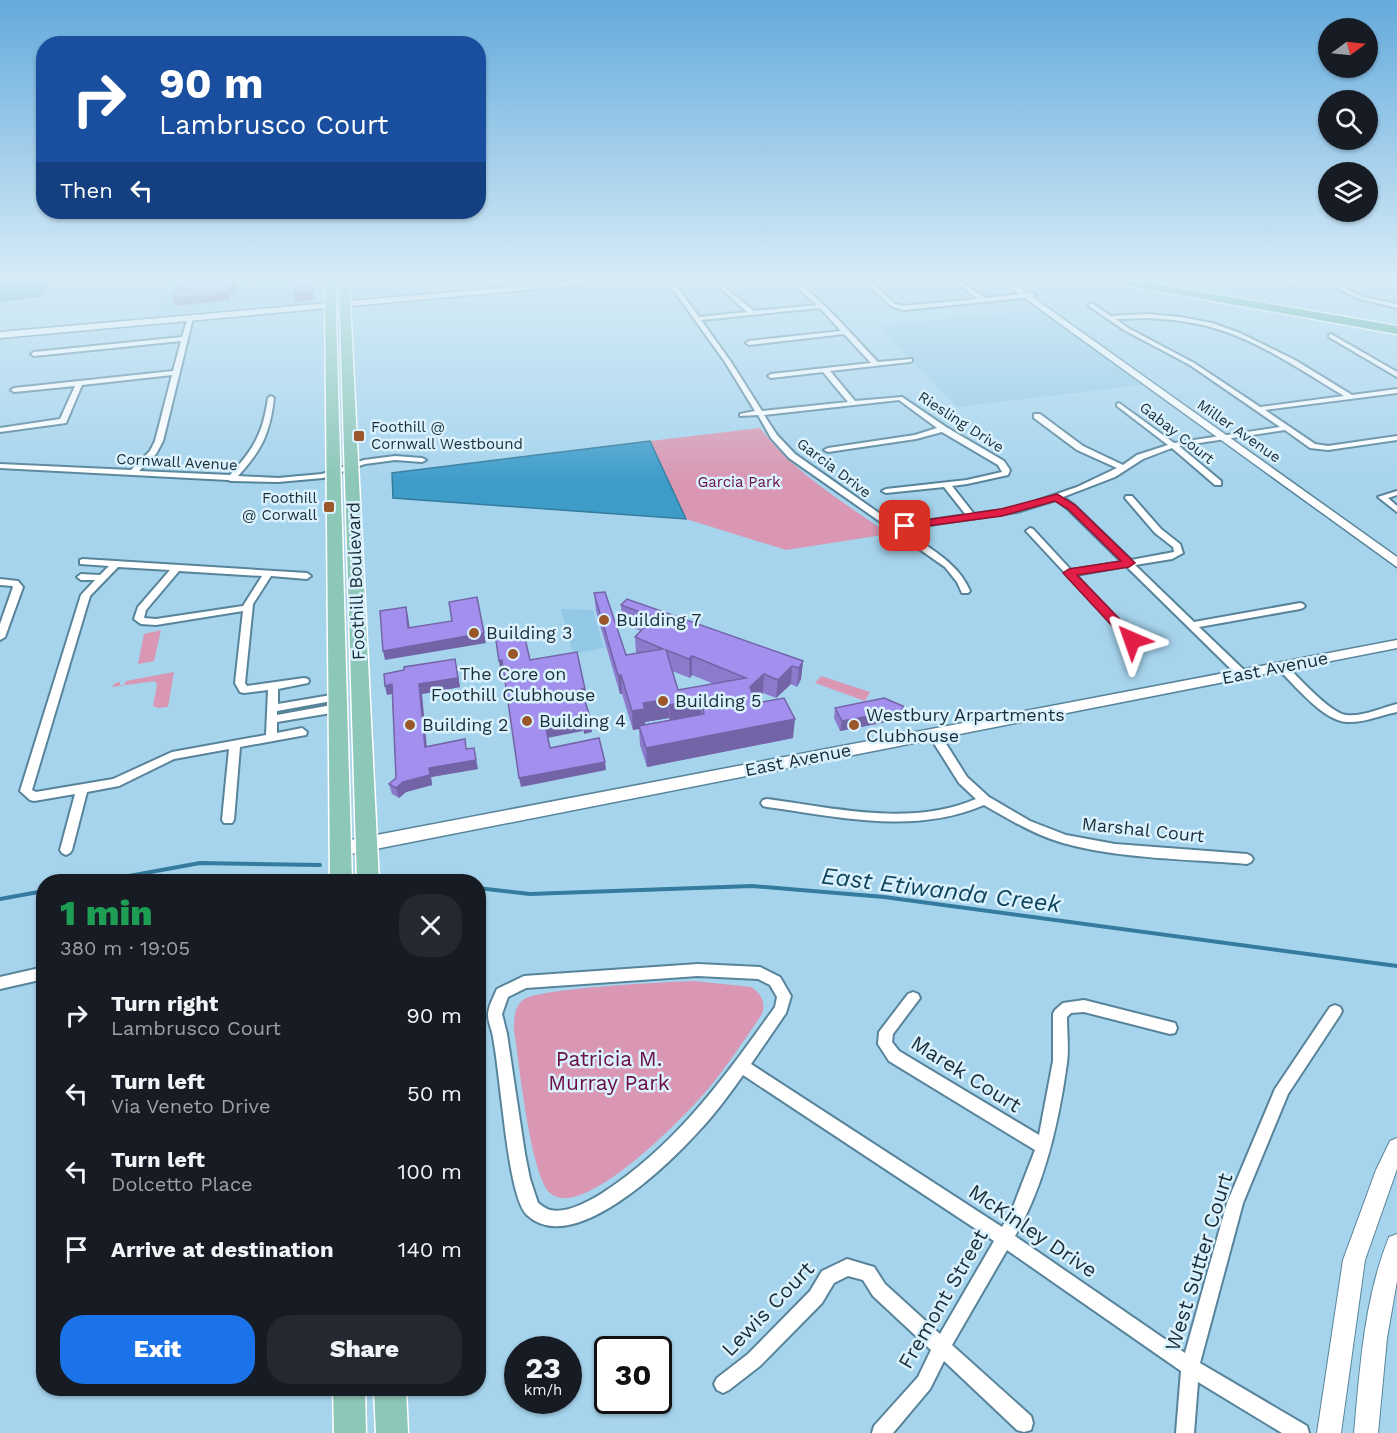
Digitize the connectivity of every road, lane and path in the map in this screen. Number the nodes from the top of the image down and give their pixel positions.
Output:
1 (96, 348) edge
2 (183, 348) edge
3 (336, 348) edge
4 (340, 348) edge
5 (717, 348) edge
6 (861, 348) edge
7 (1102, 348) edge
8 (1163, 348) edge
9 (1269, 348) edge
10 (1351, 348) edge
11 (34, 354) dead end
12 (910, 360) dead end
13 (876, 364) junction
14 (825, 370) junction
15 (176, 374) junction
16 (1397, 375) edge
17 (771, 376) dead end
18 (79, 383) junction
19 (14, 390) dead end
20 (1397, 391) edge
21 (1351, 397) junction
22 (271, 398) dead end
23 (853, 403) junction
24 (1119, 405) dead end
25 (1259, 409) junction
26 (761, 414) junction
27 (742, 416) dead end
28 (1037, 416) dead end
29 (1286, 428) junction
30 (943, 429) junction
31 (0, 430) edge
32 (1224, 436) junction
33 (1397, 438) edge
34 (1174, 445) junction
35 (828, 450) dead end
36 (422, 460) dead end
37 (0, 466) edge
38 (350, 466) junction
39 (1123, 468) junction
40 (335, 472) junction
41 (133, 473) junction
42 (231, 479) junction
43 (1218, 483) dead end
44 (947, 485) junction
45 (886, 491) dead end
46 (1397, 493) edge
47 (1057, 497) junction
48 (1129, 498) dead end
49 (1397, 510) edge
50 (971, 516) junction
51 (894, 528) junction
52 (1030, 531) dead end
53 (1397, 557) edge
54 (83, 562) dead end
55 (1129, 563) junction
56 (1397, 563) edge
57 (117, 564) junction
58 (177, 568) junction
59 (1069, 573) junction
60 (268, 574) junction
61 (307, 576) dead end
62 (81, 577) dead end
63 (103, 578) junction
64 (0, 582) edge
65 (965, 591) dead end
66 (1300, 606) dead end
67 (247, 608) junction
68 (1192, 625) junction
69 (0, 637) edge
70 (1132, 640) dead end
71 (1397, 644) edge
72 (1281, 666) junction
73 (1242, 674) junction
74 (304, 681) dead end
75 (273, 686) junction
76 (337, 702) junction
77 (1397, 708) edge
78 (272, 710) junction
79 (302, 732) dead end
80 (934, 734) junction
81 (270, 738) junction
82 (235, 744) junction
83 (82, 789) junction
84 (985, 801) junction
85 (767, 803) dead end
86 (228, 820) dead end
87 (367, 843) junction
88 (340, 849) junction
89 (66, 850) dead end
90 (1247, 859) dead end
91 (341, 874) edge
92 (368, 874) edge
93 (36, 975) edge
94 (0, 982) edge
95 (913, 998) dead end
96 (1335, 1011) dead end
97 (1170, 1028) dead end
98 (741, 1065) junction
99 (1044, 1147) junction
100 (1397, 1148) edge
101 (1004, 1238) junction
102 (1397, 1245) edge
103 (941, 1348) junction
104 (1190, 1367) junction
105 (723, 1384) dead end
106 (350, 1396) edge
107 (390, 1396) edge
108 (1024, 1423) dead end
109 (350, 1433) edge
110 (392, 1433) edge
111 (881, 1433) edge
112 (1185, 1433) edge
113 (1299, 1433) edge
114 (1329, 1433) edge
115 (1366, 1433) edge

1 - 11 street
2 - 15 street
3 - 40 main road, Foothill Boulevard
4 - 38 main road, Foothill Boulevard
5 - 26 street, Garcia Drive
6 - 13 street
7 - 32 main road, Miller Avenue
8 - 25 street
9 - 21 street
10 - 16 street
12 - 13 street
13 - 14 street
14 - 17 street
14 - 23 street
15 - 18 street
15 - 41 street
18 - 19 street
18 - 31 street
20 - 21 street
21 - 25 street
22 - 42 street
23 - 26 street
23 - 30 street, Riesling Drive
24 - 34 street, Gabay Court
25 - 29 street
26 - 27 street
26 - 51 street, Garcia Drive
28 - 39 street
29 - 32 street
29 - 33 street
30 - 35 street
30 - 44 street, Riesling Drive
32 - 34 street
32 - 53 main road, Miller Avenue
32 - 56 main road, Miller Avenue
34 - 39 street
34 - 43 street, Gabay Court
36 - 38 street, Cornwall Avenue
37 - 41 street, Cornwall Avenue
38 - 40 street, Cornwall Avenue
38 - 87 main road, Foothill Boulevard
39 - 47 street
40 - 42 street, Cornwall Avenue
40 - 76 main road, Foothill Boulevard
41 - 42 street, Cornwall Avenue
44 - 45 street
44 - 50 street
46 - 49 street
47 - 50 street
47 - 55 street
48 - 55 street
50 - 51 street
51 - 65 street, Garcia Drive
52 - 59 street
54 - 57 street
55 - 59 street
55 - 68 street
57 - 58 street
57 - 63 street
58 - 60 street
58 - 67 street
59 - 70 street
60 - 61 street
60 - 67 street
62 - 63 street
63 - 83 street
64 - 69 street
66 - 68 street
67 - 75 street
68 - 73 street
71 - 72 main road, East Avenue
72 - 73 main road, East Avenue
72 - 77 street
73 - 80 main road, East Avenue
74 - 75 street
75 - 78 street
76 - 78 street
76 - 78 street
76 - 88 main road, Foothill Boulevard
78 - 81 street
79 - 81 street
80 - 84 street, Marshal Court
80 - 87 main road, East Avenue
81 - 82 street
82 - 83 street
82 - 86 street
83 - 89 street
84 - 85 street
84 - 90 street, Marshal Court
87 - 88 main road, East Avenue
87 - 92 main road, Foothill Boulevard
88 - 91 main road, Foothill Boulevard
93 - 94 street
95 - 99 street, Marek Court
96 - 104 street, West Sutter Court
97 - 99 street, Fremont Street
98 - 98 street
98 - 101 street, McKinley Drive
99 - 101 street, Fremont Street
100 - 114 street
101 - 103 street, Fremont Street
101 - 104 street, McKinley Drive
102 - 115 street
103 - 105 street, Lewis Court
103 - 108 street
103 - 111 street, Fremont Street
104 - 112 street, West Sutter Court
104 - 113 street, McKinley Drive
106 - 109 main road
107 - 110 main road

